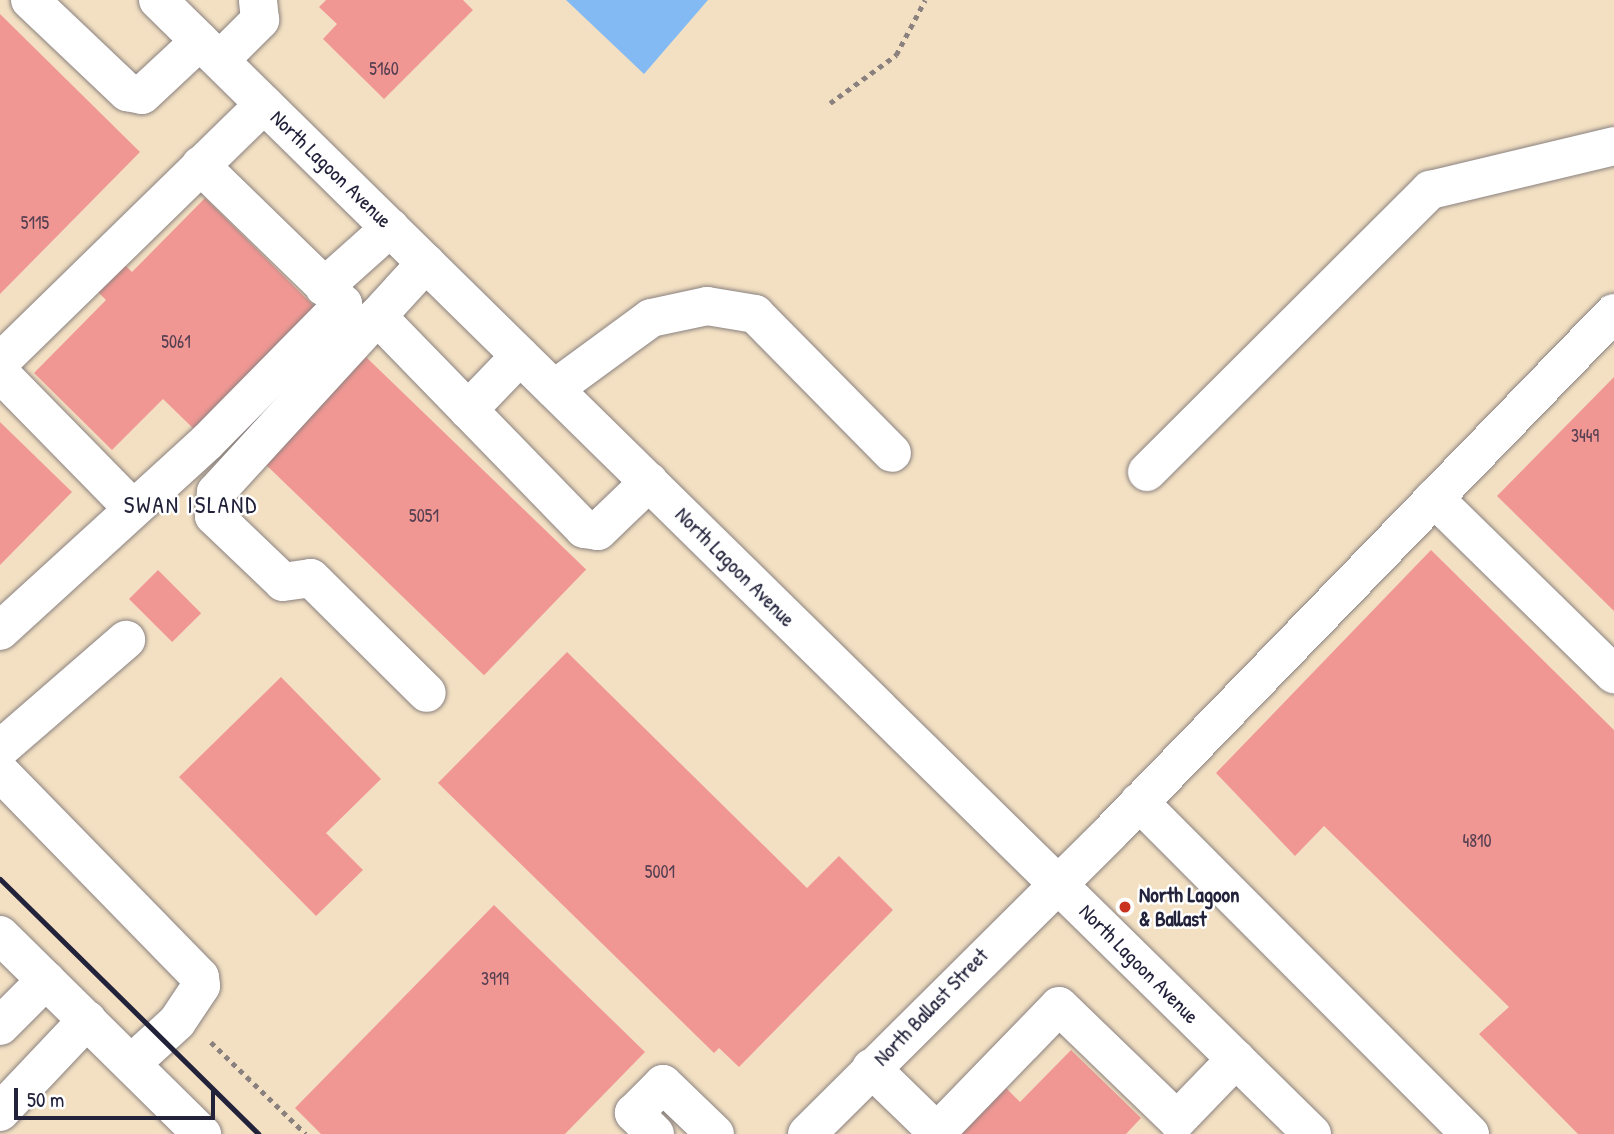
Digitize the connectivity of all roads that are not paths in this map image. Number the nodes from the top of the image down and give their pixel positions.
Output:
1 (30, 0) edge
2 (158, 0) edge
3 (258, 0) edge
4 (210, 51) junction
5 (264, 104) junction
6 (1614, 146) edge
7 (200, 165) junction
8 (390, 228) junction
9 (426, 263) junction
10 (324, 287) junction
11 (1614, 313) edge
12 (377, 316) junction
13 (520, 355) junction
14 (0, 362) edge
15 (0, 373) edge
16 (554, 389) junction
17 (468, 410) junction
18 (892, 453) dead end
19 (1147, 472) dead end
20 (649, 482) junction
21 (1434, 498) junction
22 (132, 508) junction
23 (0, 631) edge
24 (126, 640) dead end
25 (1614, 674) edge
26 (427, 694) dead end
27 (0, 748) edge
28 (0, 772) edge
29 (1139, 802) junction
30 (1056, 883) junction
31 (0, 935) edge
32 (46, 980) junction
33 (87, 1020) junction
34 (0, 1026) edge
35 (1236, 1059) junction
36 (131, 1064) junction
37 (871, 1068) junction
38 (0, 1112) edge
39 (936, 1133) edge
40 (202, 1134) edge
41 (655, 1134) edge
42 (715, 1134) edge
43 (807, 1134) edge
44 (1312, 1134) edge
45 (1470, 1134) edge

1 - 4 street
2 - 4 street, North Lagoon Avenue
3 - 4 street
4 - 5 street, North Lagoon Avenue
5 - 7 street
5 - 8 street, North Lagoon Avenue
6 - 19 street
7 - 10 street
7 - 14 street
8 - 9 street, North Lagoon Avenue
8 - 10 street
9 - 12 street
9 - 13 street, North Lagoon Avenue
10 - 22 street
11 - 21 street, North Ballast Street
12 - 17 street
12 - 26 street
13 - 16 street, North Lagoon Avenue
13 - 17 street
15 - 22 street
16 - 18 street
16 - 20 street, North Lagoon Avenue
17 - 20 street
20 - 30 street, North Lagoon Avenue
21 - 25 street
21 - 29 street, North Ballast Street
22 - 23 street
24 - 27 street
28 - 36 street
29 - 30 street, North Ballast Street
29 - 45 street
30 - 35 street, North Lagoon Avenue
30 - 37 street, North Ballast Street
31 - 32 street
32 - 33 street
32 - 34 street
33 - 36 street
33 - 38 street
35 - 39 street
35 - 44 street, North Lagoon Avenue
36 - 40 street
37 - 39 street
37 - 43 street, North Ballast Street
41 - 42 street

